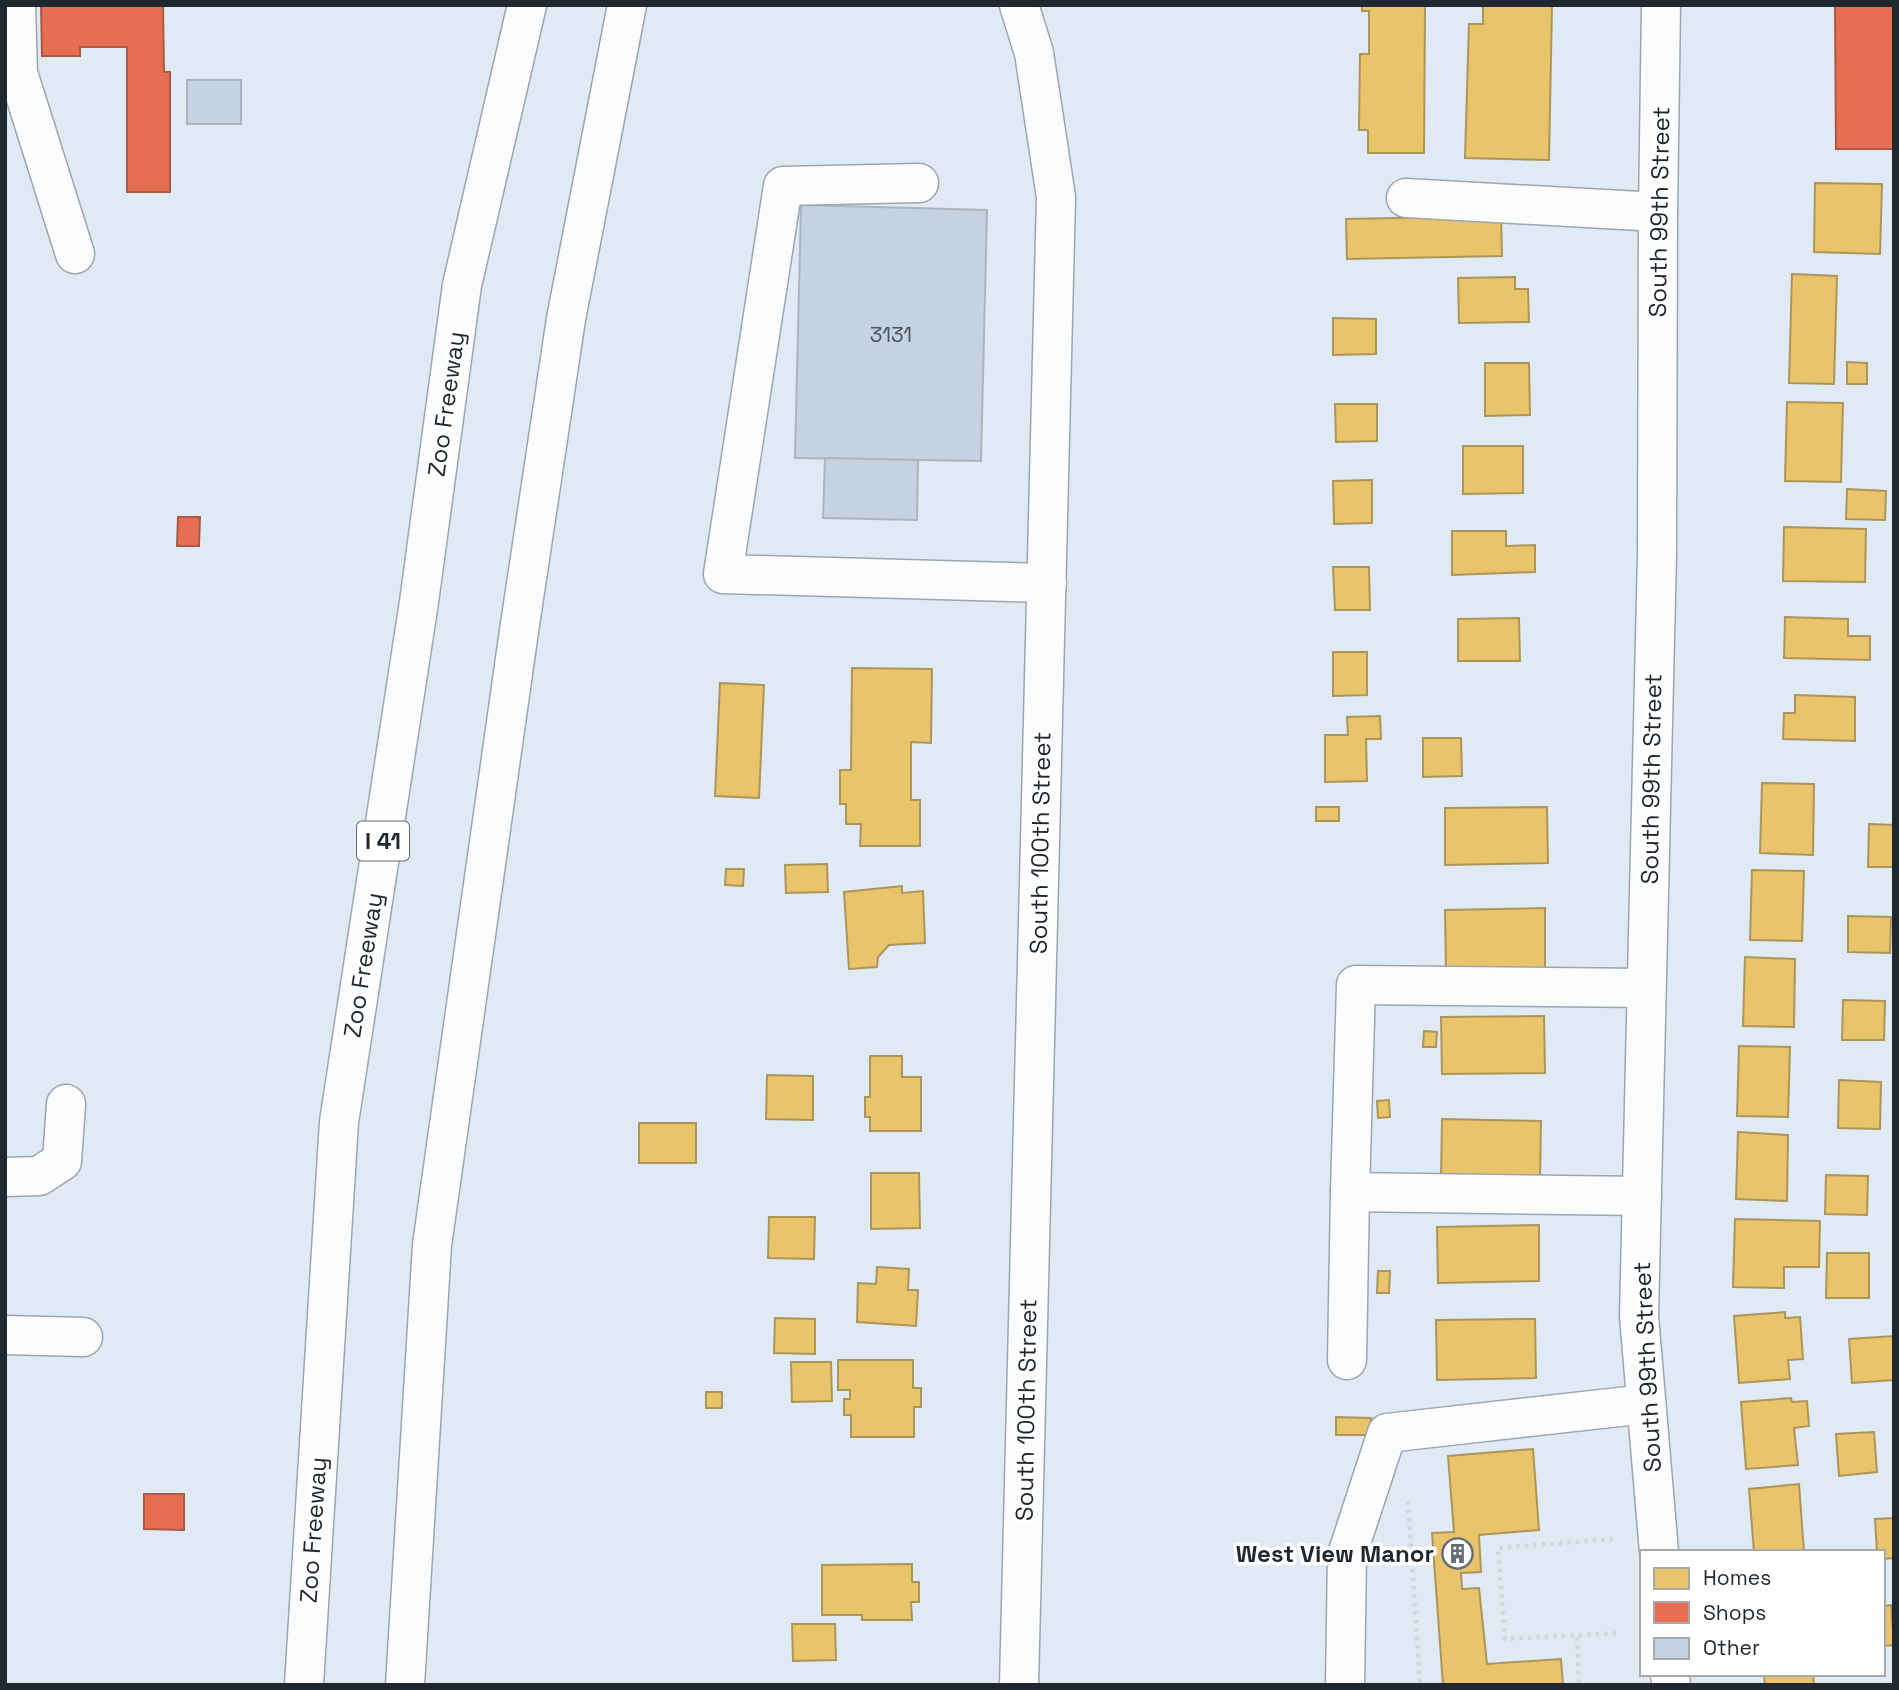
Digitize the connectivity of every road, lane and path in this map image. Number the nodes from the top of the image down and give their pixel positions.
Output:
1 (16, 5) edge
2 (527, 5) edge
3 (627, 5) edge
4 (1019, 5) edge
5 (1663, 5) edge
6 (919, 183) dead end
7 (1406, 198) dead end
8 (1658, 212) junction
9 (75, 254) dead end
10 (1046, 583) junction
11 (1646, 988) junction
12 (66, 1104) dead end
13 (5, 1177) edge
14 (1350, 1192) junction
15 (1642, 1196) junction
16 (5, 1335) edge
17 (83, 1337) dead end
18 (1347, 1360) dead end
19 (1646, 1404) junction
20 (1407, 1496) dead end
21 (1612, 1539) dead end
22 (1659, 1550) edge
23 (1621, 1633) dead end
24 (1577, 1637) junction
25 (304, 1685) edge
26 (405, 1685) edge
27 (1020, 1685) edge
28 (1345, 1685) edge
29 (1420, 1685) edge
30 (1579, 1685) edge

1 - 9 main road
2 - 25 main road, Zoo Freeway / I 41
3 - 26 main road
4 - 10 main road, South 100th Street
5 - 8 main road, South 99th Street
6 - 10 main road
7 - 8 main road
8 - 11 main road, South 99th Street
10 - 27 main road, South 100th Street
11 - 14 main road
11 - 15 main road, South 99th Street
12 - 13 main road
14 - 15 main road
14 - 18 main road
15 - 19 main road, South 99th Street
16 - 17 main road
19 - 22 main road, South 99th Street
19 - 28 main road
20 - 29 path
21 - 24 path
23 - 24 path
24 - 30 path

